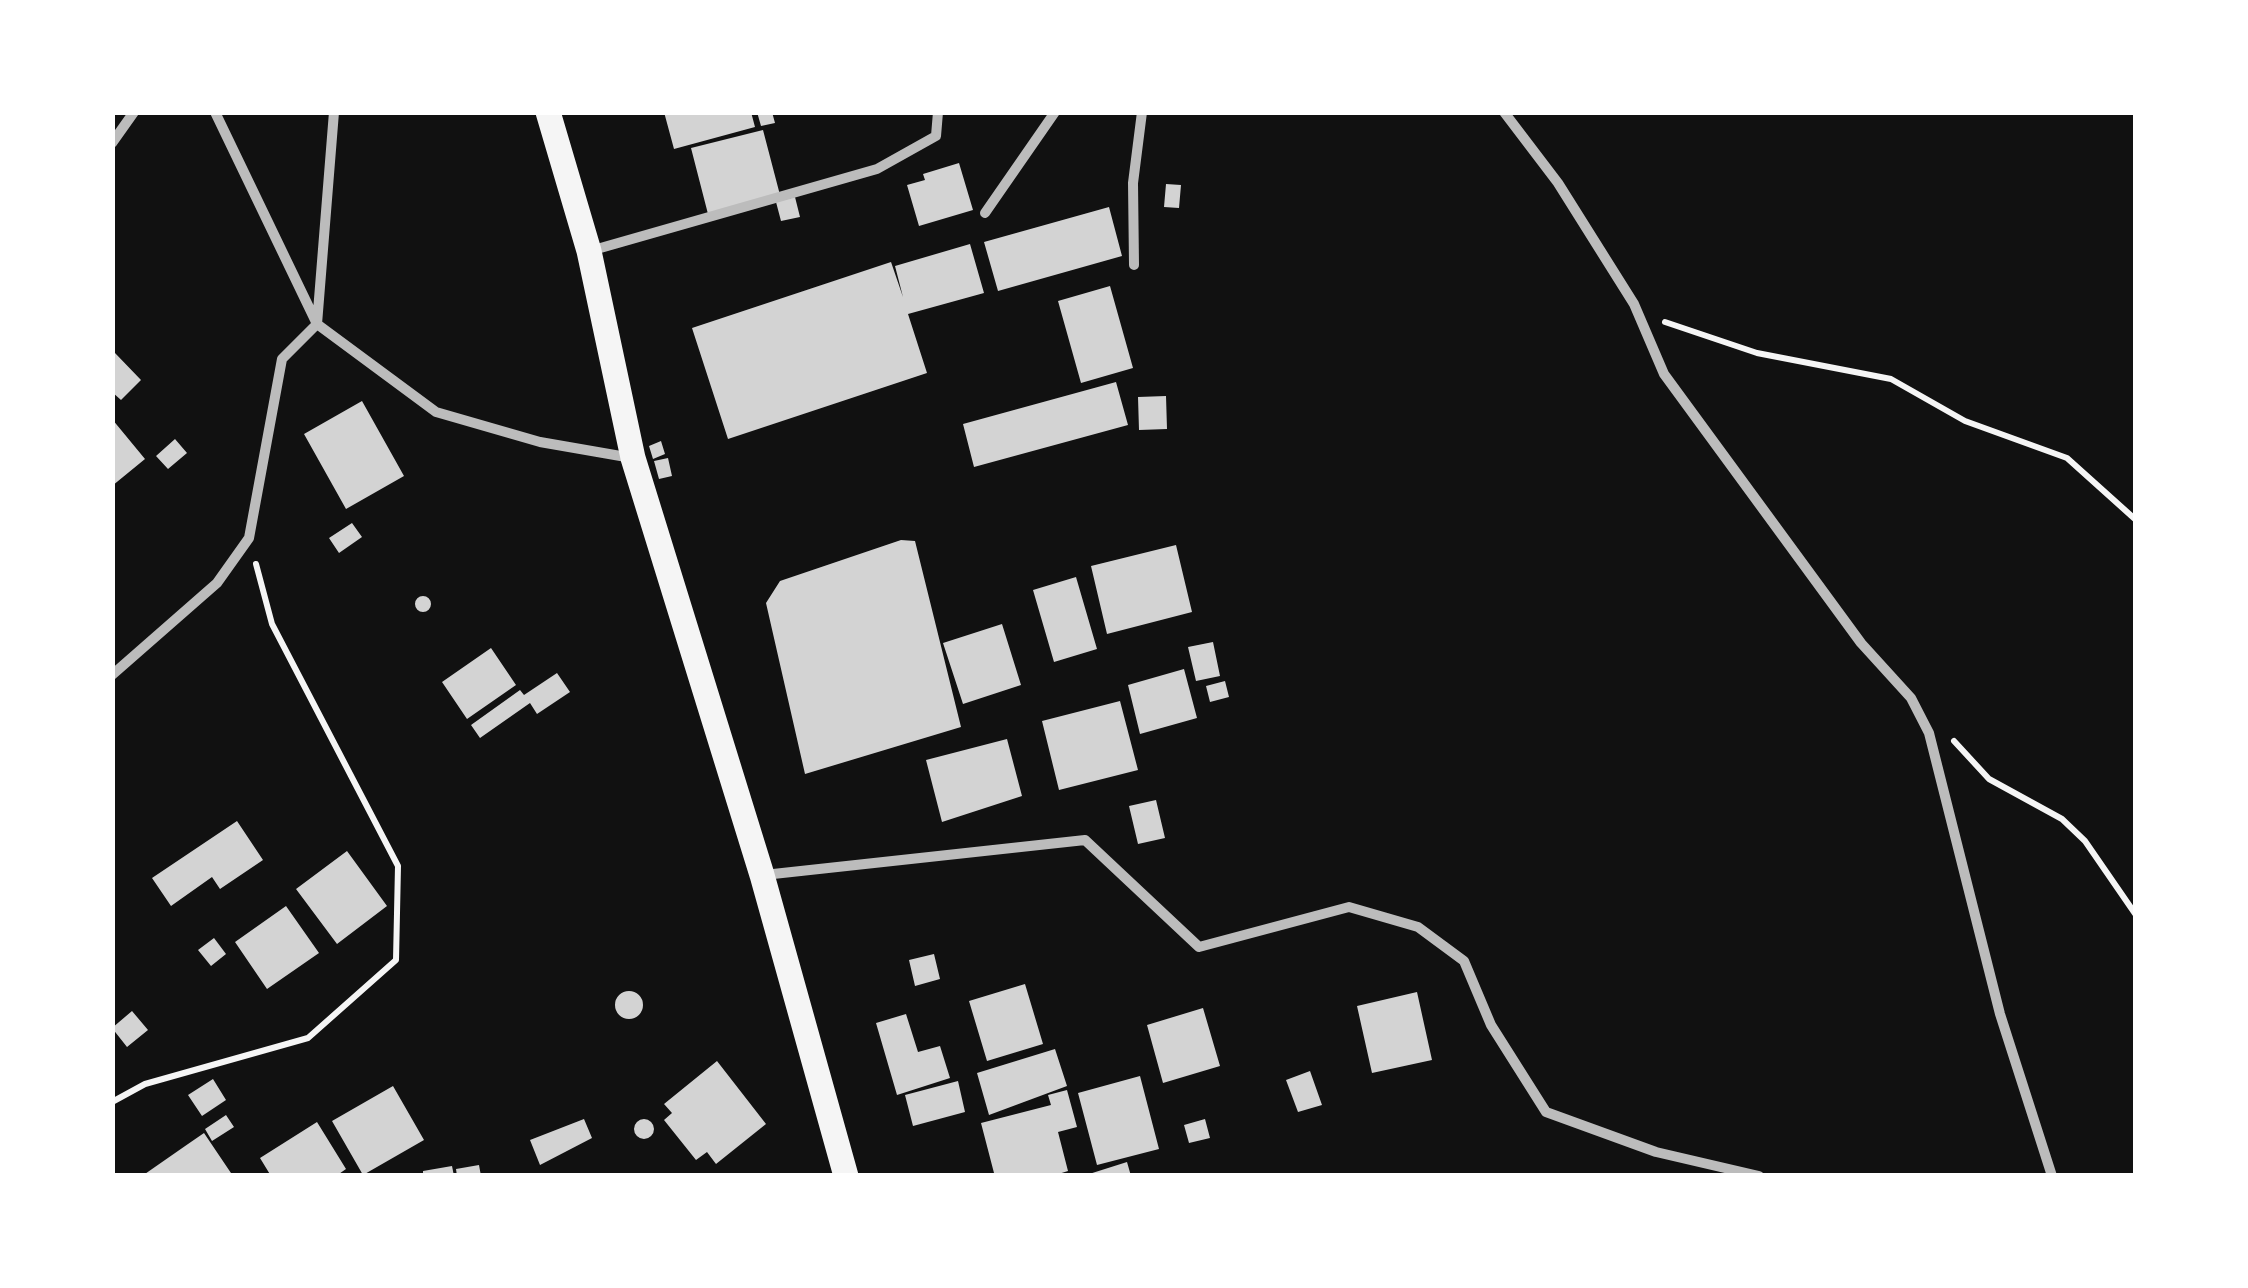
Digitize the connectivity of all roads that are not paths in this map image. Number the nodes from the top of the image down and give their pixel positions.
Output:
1 (134, 112) edge
2 (214, 112) edge
3 (334, 112) edge
4 (548, 112) edge
5 (938, 112) edge
6 (1056, 112) edge
7 (1142, 112) edge
8 (1504, 112) edge
9 (112, 144) edge
10 (985, 212) dead end
11 (589, 251) junction
12 (1134, 265) dead end
13 (316, 324) junction
14 (633, 458) junction
15 (112, 675) edge
16 (762, 875) junction
17 (846, 1176) edge
18 (1759, 1176) edge
19 (2052, 1176) edge

1 - 9 street
2 - 13 street
3 - 13 street
4 - 11 main road
5 - 11 street
6 - 10 street
7 - 12 street
8 - 19 street
11 - 14 main road
13 - 14 street
13 - 15 street
14 - 16 main road
16 - 17 main road
16 - 18 street

